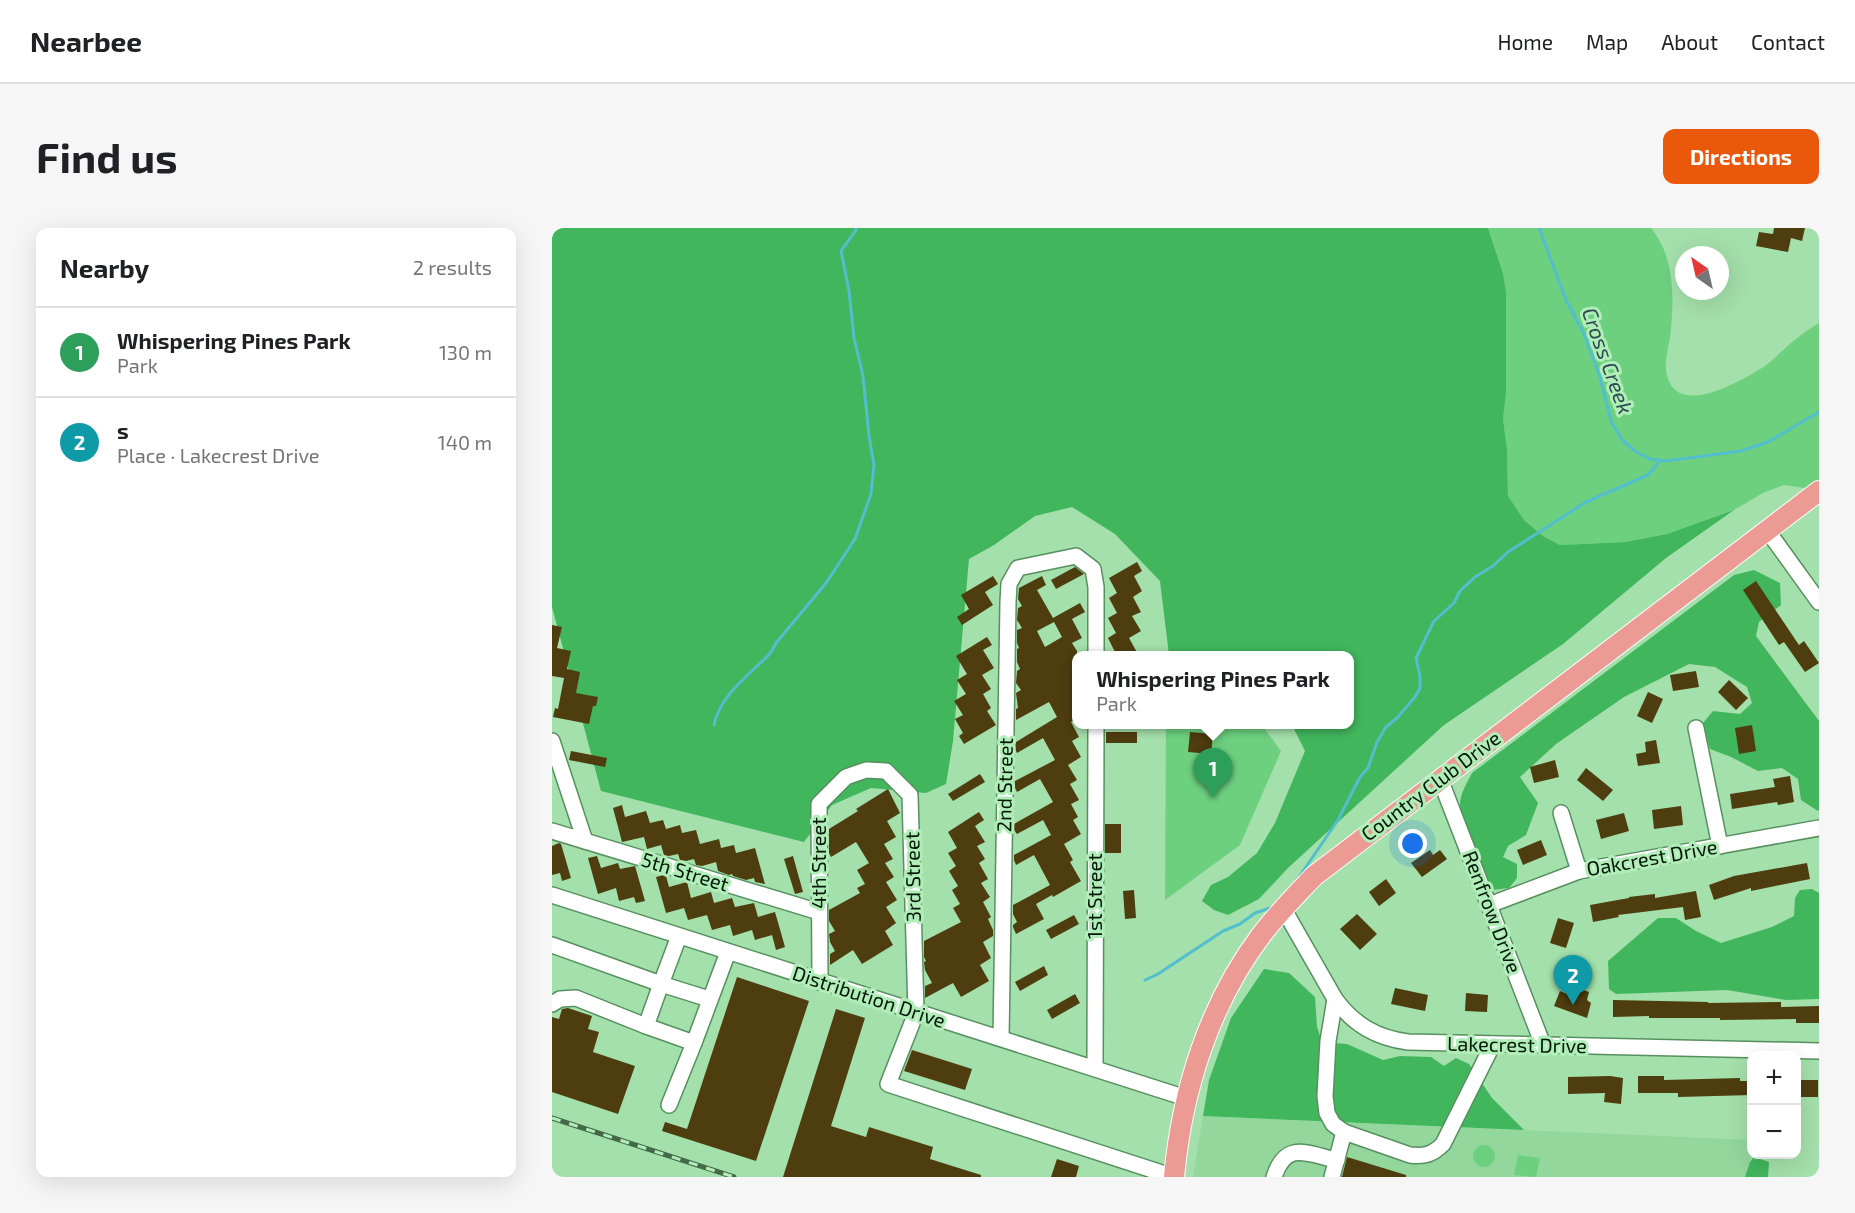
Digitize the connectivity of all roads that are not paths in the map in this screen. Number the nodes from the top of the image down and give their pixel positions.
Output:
1 (1819, 490) edge
2 (1767, 530) junction
3 (1819, 602) edge
4 (1096, 651) edge
5 (1696, 728) dead end
6 (1096, 729) edge
7 (552, 741) edge
8 (866, 770) joint
9 (1440, 779) junction
10 (1561, 813) dead end
11 (1819, 828) edge
12 (552, 831) edge
13 (585, 841) junction
14 (1720, 846) junction
15 (1579, 871) junction
16 (552, 895) edge
17 (1489, 905) junction
18 (1283, 908) junction
19 (819, 912) junction
20 (679, 936) junction
21 (552, 945) edge
22 (728, 952) junction
23 (820, 982) junction
24 (661, 984) junction
25 (709, 999) junction
26 (1335, 999) junction
27 (552, 1005) edge
28 (916, 1013) junction
29 (646, 1026) junction
30 (1001, 1038) junction
31 (693, 1043) junction
32 (1493, 1044) junction
33 (1543, 1045) junction
34 (1819, 1051) edge
35 (1095, 1068) junction
36 (1186, 1098) junction
37 (669, 1105) dead end
38 (1344, 1132) junction
39 (1337, 1160) junction
40 (1174, 1177) edge
41 (1274, 1177) edge
42 (1332, 1177) edge

1 - 2 main road, Country Club Drive
2 - 3 street
2 - 9 main road, Country Club Drive
4 - 30 street, 2nd Street
5 - 14 street
6 - 35 street, 1st Street
7 - 13 street
8 - 19 street, 4th Street
8 - 28 street, 3rd Street
9 - 17 street, Renfrow Drive
9 - 18 main road, Country Club Drive
10 - 15 street
11 - 14 street, Oakcrest Drive
12 - 13 street, 5th Street
13 - 19 street, 5th Street
14 - 15 street, Oakcrest Drive
15 - 17 street, Oakcrest Drive
16 - 20 street, Distribution Drive
17 - 33 street, Renfrow Drive
18 - 26 street, Lakecrest Drive
18 - 36 main road, Country Club Drive
19 - 23 street, 4th Street
20 - 22 street, Distribution Drive
20 - 24 street
21 - 24 street
22 - 23 street, Distribution Drive
22 - 25 street
23 - 28 street, Distribution Drive
24 - 25 street
24 - 29 street
25 - 31 street
26 - 32 street, Lakecrest Drive
26 - 38 street
27 - 29 street
28 - 30 street, Distribution Drive
28 - 40 street
29 - 31 street
30 - 35 street, Distribution Drive
31 - 37 street
32 - 33 street, Lakecrest Drive
32 - 38 street
33 - 34 street, Lakecrest Drive
35 - 36 street, Distribution Drive
36 - 40 main road, Country Club Drive
38 - 39 street
39 - 41 street
39 - 42 street

